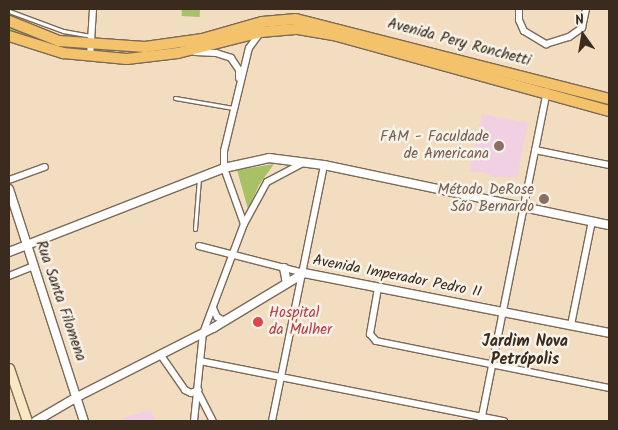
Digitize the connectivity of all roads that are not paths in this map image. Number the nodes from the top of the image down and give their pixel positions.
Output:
1 (93, 9) edge
2 (519, 9) edge
3 (586, 9) edge
4 (9, 11) edge
5 (9, 22) edge
6 (261, 32) junction
7 (9, 36) edge
8 (91, 40) junction
9 (178, 53) junction
10 (90, 57) junction
11 (238, 86) junction
12 (548, 88) junction
13 (175, 98) dead end
14 (609, 99) edge
15 (233, 108) junction
16 (609, 111) edge
17 (535, 150) junction
18 (306, 162) junction
19 (324, 165) junction
20 (609, 165) edge
21 (45, 167) dead end
22 (224, 168) junction
23 (199, 178) junction
24 (9, 180) edge
25 (9, 189) edge
26 (523, 207) junction
27 (592, 221) junction
28 (244, 224) junction
29 (609, 225) edge
30 (195, 229) dead end
31 (27, 246) junction
32 (199, 246) dead end
33 (9, 252) edge
34 (232, 254) junction
35 (34, 266) junction
36 (284, 268) junction
37 (304, 273) junction
38 (9, 276) edge
39 (287, 283) junction
40 (378, 288) junction
41 (213, 308) junction
42 (503, 312) junction
43 (225, 321) junction
44 (571, 325) junction
45 (203, 333) junction
46 (609, 333) edge
47 (160, 354) junction
48 (200, 361) junction
49 (492, 365) junction
50 (9, 368) edge
51 (282, 375) junction
52 (609, 388) edge
53 (198, 390) junction
54 (77, 397) junction
55 (481, 419) edge
56 (27, 421) edge
57 (36, 421) edge
58 (84, 421) edge
59 (194, 421) edge
60 (212, 421) edge
61 (272, 421) edge
62 (504, 421) edge

1 - 8 street
2 - 3 street
4 - 8 lane
5 - 8 main road, Avenida Pery Ronchetti
6 - 9 main road, Avenida Pery Ronchetti
6 - 11 street
6 - 12 main road, Avenida Pery Ronchetti
7 - 10 main road, Avenida Pery Ronchetti
8 - 10 street
8 - 12 main road, Avenida Pery Ronchetti
9 - 10 main road, Avenida Pery Ronchetti
9 - 11 street
11 - 15 street
12 - 14 main road, Avenida Pery Ronchetti
12 - 16 main road, Avenida Pery Ronchetti
12 - 17 street
13 - 15 lane
15 - 22 street
17 - 20 street
17 - 26 street
18 - 19 street
18 - 22 street
18 - 28 street
19 - 26 street
19 - 37 street
21 - 24 street
22 - 23 street
22 - 28 street
23 - 30 lane
23 - 31 street
25 - 31 street, Rua Santa Filomena
26 - 27 street
26 - 42 street
27 - 29 street
27 - 44 street
28 - 34 street
31 - 33 street
31 - 35 street, Rua Santa Filomena
32 - 34 street
34 - 36 street
34 - 41 street
35 - 38 street
35 - 54 street, Rua Santa Filomena
36 - 37 street
36 - 39 street
37 - 39 street, Avenida Imperador Pedro II
37 - 40 street, Avenida Imperador Pedro II
37 - 51 street
39 - 43 street, Avenida Imperador Pedro II
40 - 42 street, Avenida Imperador Pedro II
40 - 49 street
41 - 43 street
41 - 45 street
42 - 44 street, Avenida Imperador Pedro II
42 - 49 street
43 - 45 street, Avenida Imperador Pedro II
44 - 46 street, Avenida Imperador Pedro II
45 - 47 street, Avenida Imperador Pedro II
45 - 48 street
47 - 53 street
47 - 54 street, Avenida Imperador Pedro II
48 - 51 street
48 - 53 street
49 - 52 street
49 - 55 street
50 - 56 main road
51 - 55 street
51 - 61 street
53 - 59 street
53 - 60 street
54 - 57 street, Avenida Imperador Pedro II
54 - 58 street, Rua Santa Filomena
55 - 62 street

